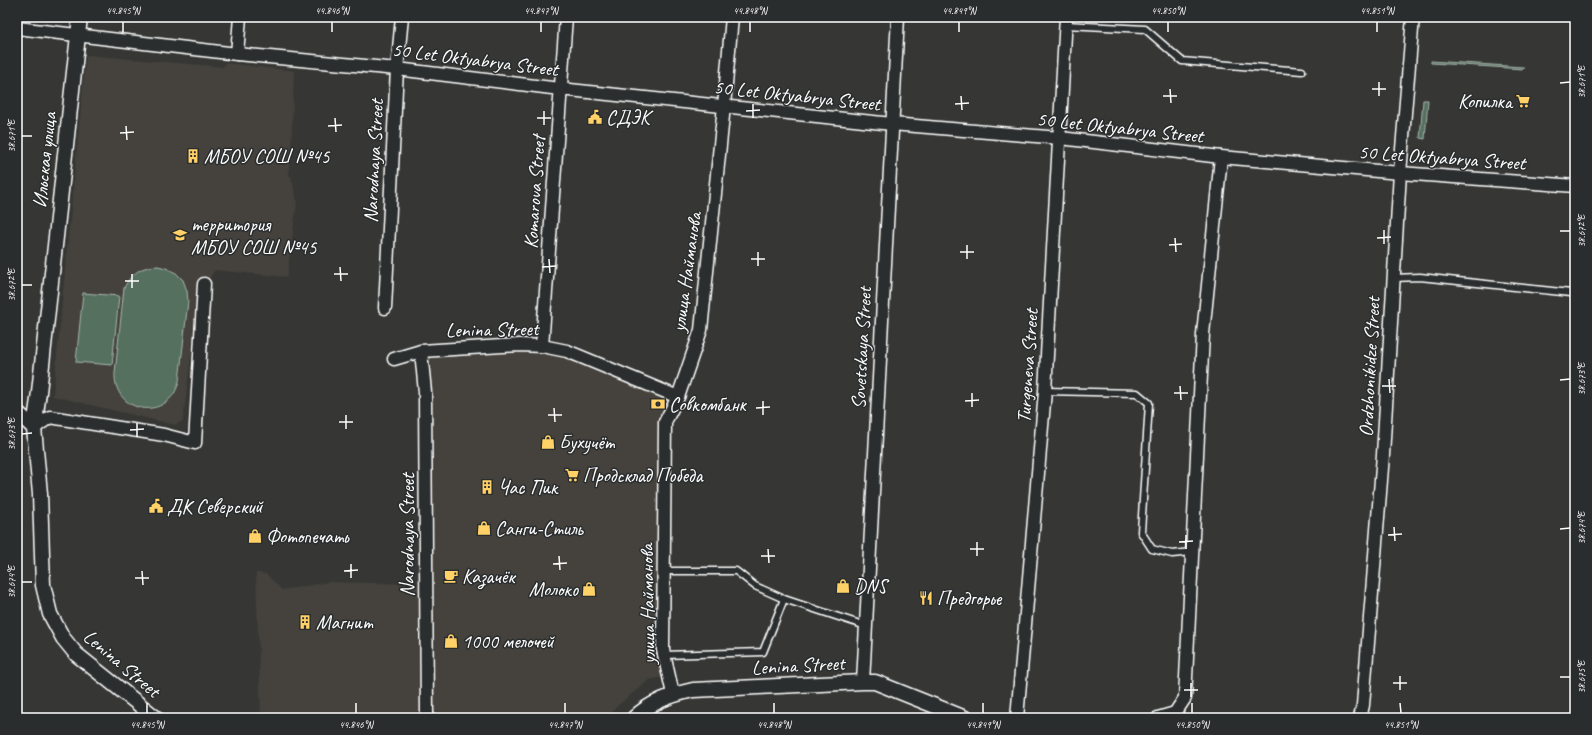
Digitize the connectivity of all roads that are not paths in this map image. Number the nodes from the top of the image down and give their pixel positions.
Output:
1 (80, 17) edge
2 (240, 17) edge
3 (402, 17) edge
4 (566, 17) edge
5 (732, 17) edge
6 (898, 17) edge
7 (1412, 17) edge
8 (1066, 21) edge
9 (17, 28) edge
10 (78, 36) junction
11 (237, 54) junction
12 (397, 69) junction
13 (1302, 71) dead end
14 (560, 89) junction
15 (724, 106) junction
16 (892, 124) junction
17 (1060, 138) junction
18 (1221, 157) junction
19 (1400, 173) junction
20 (1575, 186) edge
21 (1393, 278) junction
22 (204, 284) dead end
23 (1571, 293) dead end
24 (385, 308) dead end
25 (542, 346) junction
26 (421, 351) junction
27 (394, 359) dead end
28 (1045, 391) junction
29 (678, 397) junction
30 (17, 412) edge
31 (34, 428) junction
32 (1192, 552) junction
33 (664, 570) junction
34 (784, 599) junction
35 (866, 626) junction
36 (63, 638) joint
37 (664, 655) junction
38 (863, 682) junction
39 (673, 694) junction
40 (156, 718) edge
41 (427, 718) edge
42 (634, 718) edge
43 (965, 718) edge
44 (1017, 718) edge
45 (1158, 718) edge
46 (1360, 718) edge

1 - 10 street, Ильская улица
2 - 11 street
3 - 12 street, Narodnaya Street
4 - 14 street, Komarova Street
5 - 15 street, улица Найманова
6 - 16 street, Sovetskaya Street
7 - 19 street, Ordzhonikidze Street
8 - 13 lane
8 - 17 street, Turgeneva Street
9 - 10 street, 50 Let Oktyabrya Street
10 - 11 street, 50 Let Oktyabrya Street
10 - 31 street, Ильская улица
11 - 12 street, 50 Let Oktyabrya Street
12 - 14 street, 50 Let Oktyabrya Street
12 - 24 street, Narodnaya Street
14 - 15 street, 50 Let Oktyabrya Street
14 - 25 street, Komarova Street
15 - 16 street, 50 Let Oktyabrya Street
15 - 29 street, улица Найманова
16 - 17 street, 50 Let Oktyabrya Street
16 - 35 street, Sovetskaya Street
17 - 18 street, 50 Let Oktyabrya Street
17 - 28 street, Turgeneva Street
18 - 19 street, 50 Let Oktyabrya Street
18 - 32 street
19 - 20 street, 50 Let Oktyabrya Street
19 - 21 street, Ordzhonikidze Street
21 - 23 lane
21 - 46 street, Ordzhonikidze Street
22 - 31 street
25 - 26 street, Lenina Street
25 - 29 street, Lenina Street
26 - 27 street, Lenina Street
26 - 41 street, Narodnaya Street
28 - 32 lane
28 - 44 street, Turgeneva Street
29 - 33 street, улица Найманова
30 - 31 street
31 - 36 street, Ильская улица
32 - 45 street
33 - 34 lane
33 - 37 street, улица Найманова
34 - 35 lane
34 - 37 lane
35 - 38 street, Sovetskaya Street
36 - 40 street, Lenina Street
37 - 39 street, улица Найманова
38 - 39 street, Lenina Street
38 - 43 street, Lenina Street
39 - 42 street, Lenina Street

